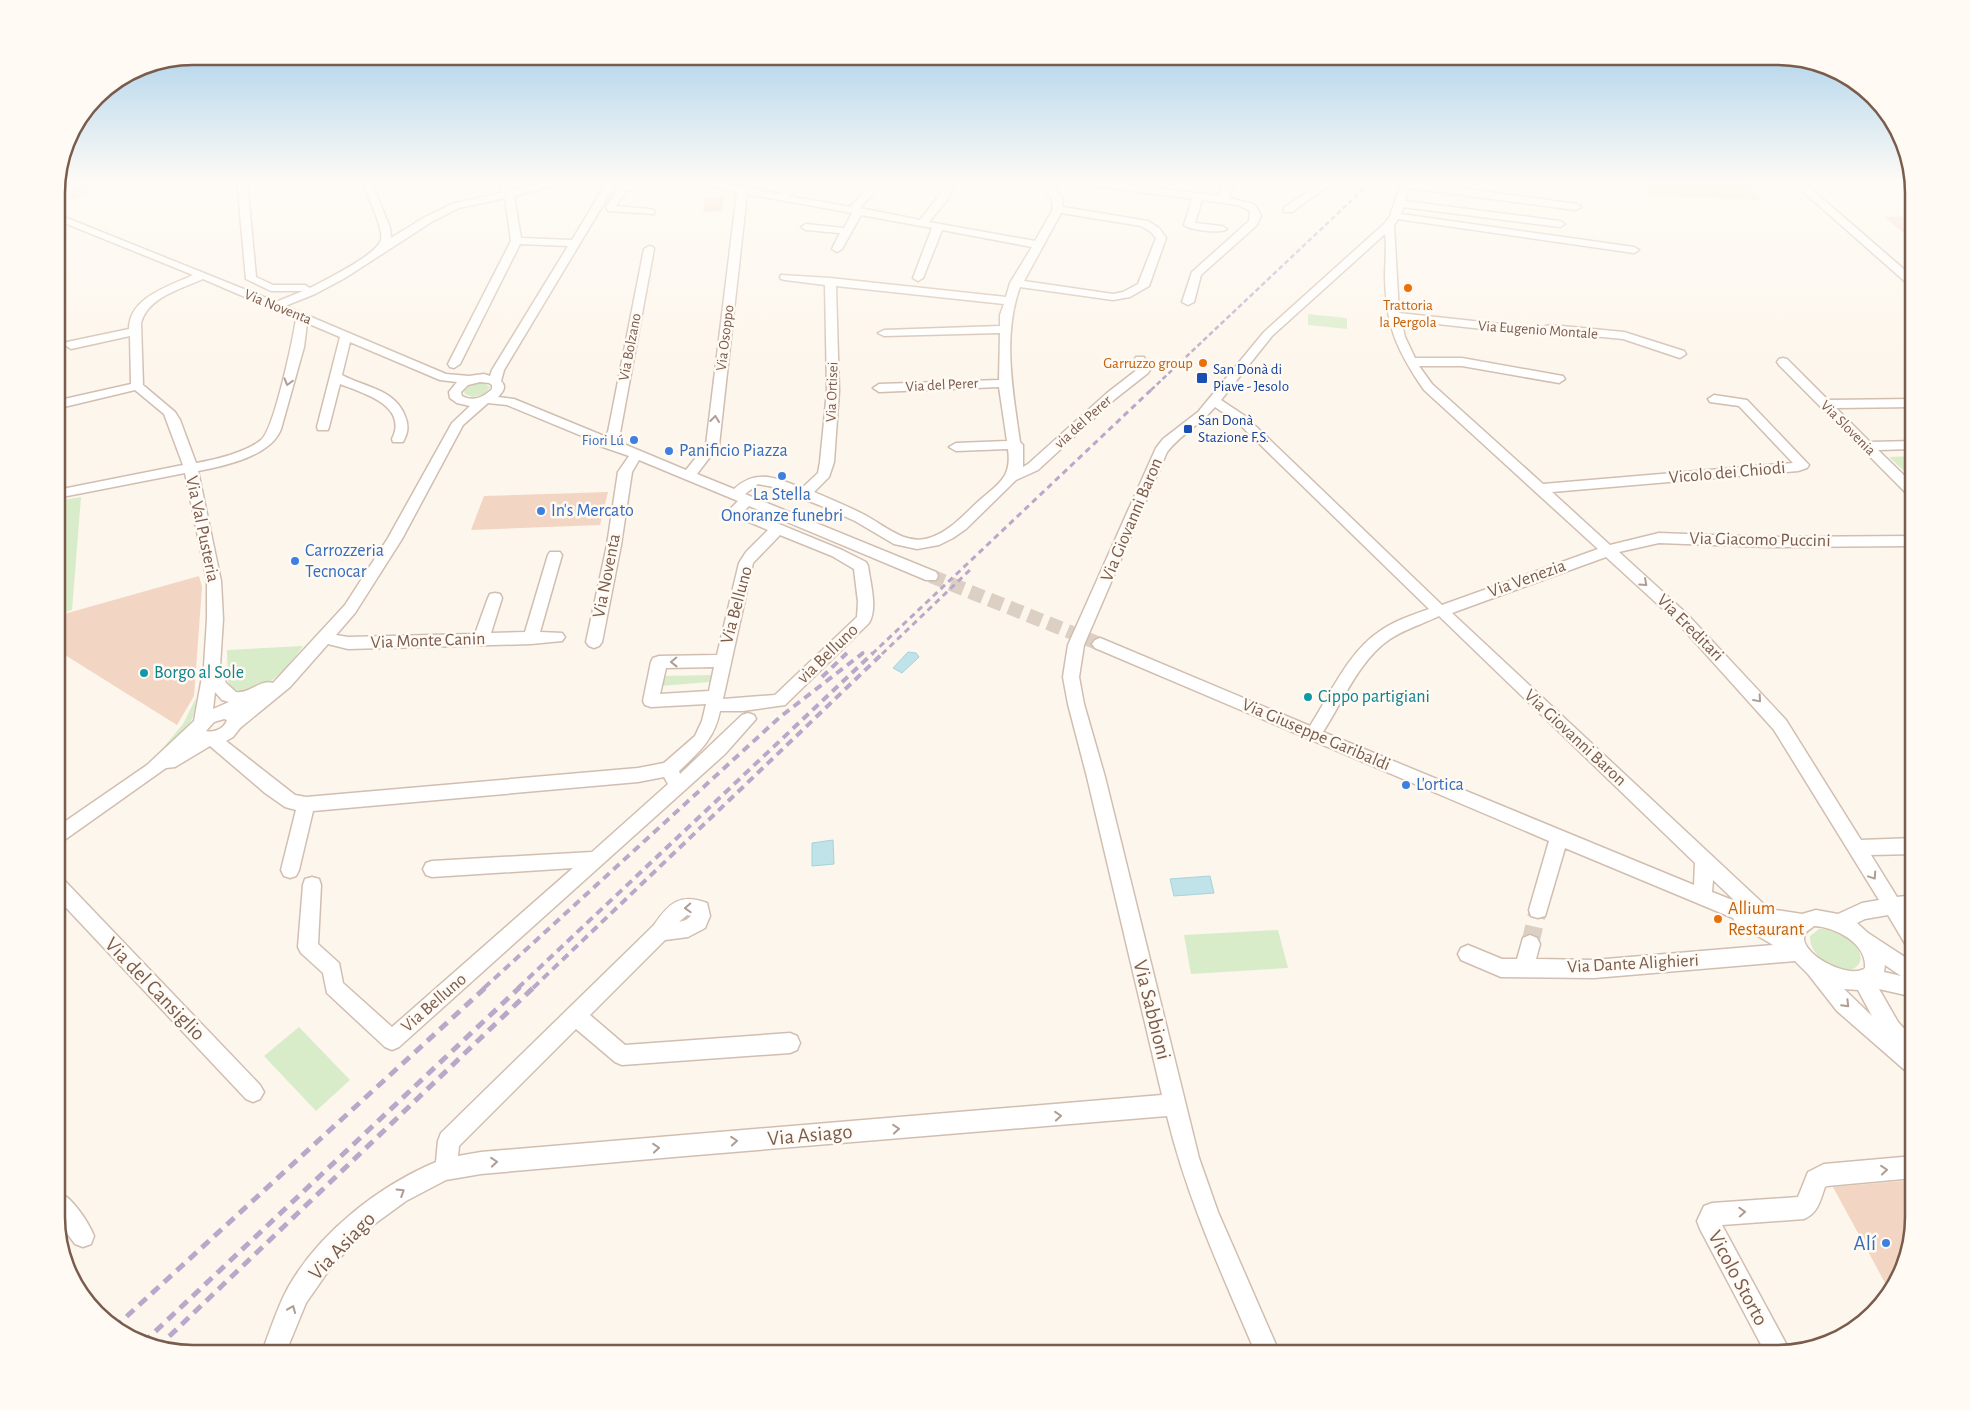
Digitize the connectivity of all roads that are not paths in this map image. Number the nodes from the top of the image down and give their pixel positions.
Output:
1 (1038, 245) edge
2 (130, 246) edge
3 (248, 246) edge
4 (383, 246) edge
5 (387, 246) edge
6 (513, 246) edge
7 (574, 246) edge
8 (736, 246) edge
9 (839, 246) edge
10 (931, 246) edge
11 (1158, 246) edge
12 (1226, 246) edge
13 (1369, 246) edge
14 (1392, 246) edge
15 (1592, 246) edge
16 (1871, 246) edge
17 (649, 249) dead end
18 (837, 249) dead end
19 (380, 250) junction
20 (1634, 250) dead end
21 (203, 275) junction
22 (1905, 276) edge
23 (784, 277) dead end
24 (918, 278) dead end
25 (830, 282) junction
26 (326, 283) joint
27 (1016, 283) junction
28 (261, 284) junction
29 (244, 293) junction
30 (281, 298) junction
31 (1009, 301) junction
32 (1188, 302) dead end
33 (1394, 312) junction
34 (302, 317) junction
35 (319, 324) junction
36 (1585, 328) dead end
37 (1005, 329) junction
38 (135, 331) junction
39 (884, 333) dead end
40 (300, 335) junction
41 (346, 335) junction
42 (368, 344) junction
43 (71, 345) dead end
44 (341, 354) junction
45 (1680, 354) dead end
46 (1140, 360) dead end
47 (1411, 362) junction
48 (1783, 362) dead end
49 (454, 364) dead end
50 (336, 376) junction
51 (444, 377) junction
52 (1559, 379) dead end
53 (469, 380) junction
54 (493, 380) junction
55 (1005, 382) junction
56 (137, 386) junction
57 (879, 388) dead end
58 (458, 395) junction
59 (1714, 399) dead end
60 (485, 400) junction
61 (1213, 400) junction
62 (510, 402) junction
63 (65, 403) edge
64 (1905, 403) edge
65 (1823, 404) junction
66 (458, 423) junction
67 (323, 427) dead end
68 (398, 438) dead end
69 (605, 443) junction
70 (1016, 445) junction
71 (1905, 445) edge
72 (1865, 446) junction
73 (956, 447) dead end
74 (637, 455) junction
75 (191, 468) junction
76 (688, 477) junction
77 (1011, 477) junction
78 (1905, 484) edge
79 (1538, 489) junction
80 (65, 492) edge
81 (804, 494) junction
82 (742, 498) junction
83 (777, 529) junction
84 (1905, 541) edge
85 (1608, 550) junction
86 (555, 555) dead end
87 (931, 576) tunnel mouth
88 (494, 598) dead end
89 (1440, 611) junction
90 (557, 637) dead end
91 (326, 638) junction
92 (531, 638) junction
93 (480, 639) junction
94 (594, 642) dead end
95 (1100, 644) tunnel mouth
96 (1072, 657) joint
97 (723, 661) junction
98 (212, 666) junction
99 (299, 667) junction
100 (249, 698) junction
101 (715, 701) junction
102 (748, 719) dead end
103 (230, 722) junction
104 (206, 732) junction
105 (1313, 735) junction
106 (237, 758) junction
107 (669, 769) junction
108 (678, 786) junction
109 (306, 804) junction
110 (65, 830) edge
111 (1559, 837) junction
112 (1905, 846) edge
113 (1855, 848) junction
114 (597, 859) junction
115 (1706, 863) junction
116 (432, 868) dead end
117 (290, 870) dead end
118 (312, 885) dead end
119 (65, 895) edge
120 (1703, 898) junction
121 (1905, 904) edge
122 (1893, 905) junction
123 (1732, 909) junction
124 (1538, 910) tunnel mouth
125 (1763, 917) junction
126 (1801, 922) junction
127 (1840, 923) junction
128 (1905, 926) edge
129 (661, 931) dead end
130 (1861, 938) junction
131 (1530, 944) tunnel mouth
132 (1800, 952) junction
133 (1468, 954) dead end
134 (1814, 967) junction
135 (1524, 968) junction
136 (1905, 968) edge
137 (1866, 979) junction
138 (1905, 986) edge
139 (576, 1016) junction
140 (790, 1043) dead end
141 (1905, 1044) edge
142 (1905, 1057) edge
143 (253, 1092) dead end
144 (1176, 1105) junction
145 (1905, 1168) edge
146 (446, 1169) junction
147 (65, 1213) edge
148 (83, 1236) dead end
149 (277, 1345) edge
150 (1264, 1345) edge
151 (1775, 1345) edge

1 - 27 street
2 - 21 street, Via Noventa
3 - 28 street
4 - 19 street
5 - 19 street
6 - 49 street
7 - 54 street
76 -> 8 street, Via Osoppo
9 - 18 street
10 - 24 street
11 - 27 street
12 - 32 street
13 - 61 street, Via Giovanni Baron
14 - 33 street, Via Ereditari
15 - 20 street
16 - 22 street
17 - 69 street, Via Bolzano
19 - 26 street
21 - 29 street, Via Noventa
21 - 38 street
23 - 25 street
25 - 31 street
25 - 81 street, Via Ortisei
26 - 30 street
27 - 31 street
28 - 29 street
28 - 30 street
29 - 30 street, Via Noventa
30 - 34 street, Via Noventa
31 - 37 street
33 - 36 street
33 - 45 street, Via Eugenio Montale
33 - 47 street, Via Ereditari
34 - 35 street, Via Noventa
34 - 40 street
35 - 40 street
35 - 41 street, Via Noventa
37 - 39 street
37 - 55 street
38 - 43 street
38 - 56 street
40 -> 75 street
41 - 42 street, Via Noventa
41 - 44 street
42 - 44 street
42 - 51 street, Via Noventa
44 - 50 street
46 - 77 street, via del Perer
47 - 52 street
47 - 79 street, Via Ereditari
48 - 65 street, Via Slovenia
50 - 67 street
50 - 68 street
51 - 53 street, Via Noventa
51 - 58 street, Via Noventa
53 - 54 street, Via Noventa
53 - 58 street
54 - 60 street
54 - 62 street
55 - 57 street, Via del Perer
55 - 70 street
56 - 63 street
56 - 75 street
58 - 60 street
58 - 66 street
59 - 79 street, Vicolo dei Chiodi
60 - 62 street
60 - 66 street
61 - 89 street, Via Giovanni Baron
61 - 96 street, Via Giovanni Baron
62 - 69 street
64 - 65 street
65 - 72 street, Via Slovenia
66 - 91 street
69 - 74 street
70 - 73 street
70 - 77 street
71 - 72 street
72 - 78 street, Via Slovenia
74 - 76 street
74 - 94 street, Via Noventa
75 - 80 street, Via Val Pusteria
75 - 98 street, Via Val Pusteria
76 - 82 street
77 - 81 street
79 - 85 street, Via Ereditari
81 - 82 street
82 - 83 street
82 - 87 street
83 - 97 street, Via Belluno
83 - 101 street, via Belluno
84 - 85 street, Via Giacomo Puccini
85 - 89 street, Via Venezia
85 -> 113 street, Via Ereditari
86 - 92 street
88 - 93 street
89 - 105 street, Via Venezia
89 - 115 street, Via Giovanni Baron
90 - 92 street, Via Monte Canin
91 - 93 street, Via Monte Canin
91 - 99 street
92 - 93 street, Via Monte Canin
95 - 105 street, Via Giuseppe Garibaldi
96 - 144 street, Via Sabbioni
97 - 101 street, Via Belluno
97 -> 101 street, Via Belluno
98 - 100 street, Via Val Pusteria
98 - 104 street, Via Val Pusteria
99 - 100 street
99 - 103 street
100 - 103 street
101 - 107 street, Via Belluno
102 - 108 street, Via Belluno
103 - 104 street
103 - 104 street
103 - 106 street
104 - 106 street
104 - 110 street
105 - 111 street, Via Giuseppe Garibaldi
106 - 109 street
107 - 108 street
107 - 109 street
108 - 114 street, Via Belluno
109 - 117 street
111 - 120 street, Via Giuseppe Garibaldi
111 - 124 street
112 - 113 street
113 -> 122 street, Via Ereditari
114 - 116 street
114 - 118 street, Via Belluno
115 - 120 street
115 - 125 street, Via Giovanni Baron
119 - 143 street, Via del Cansiglio
120 - 123 street, Via Giuseppe Garibaldi
121 - 122 street
122 - 127 street
122 - 128 street, Via Ereditari
123 - 125 street, Via Giuseppe Garibaldi
123 - 132 street, Via Giuseppe Garibaldi
125 - 126 street, Via Giuseppe Garibaldi
126 - 127 street
126 - 132 street
127 - 130 street
129 - 139 street
130 - 136 street
130 - 137 street
131 - 135 street
132 - 134 street
132 - 135 street, Via Dante Alighieri
133 - 135 street, Via Dante Alighieri
134 - 137 street
134 -> 142 street
137 - 138 street
137 - 141 street
139 - 140 street
139 - 146 street
146 -> 144 street, Via Asiago
144 - 150 street, Via Sabbioni
151 -> 145 street, Vicolo Storto
149 -> 146 street, Via Asiago
147 - 148 street

